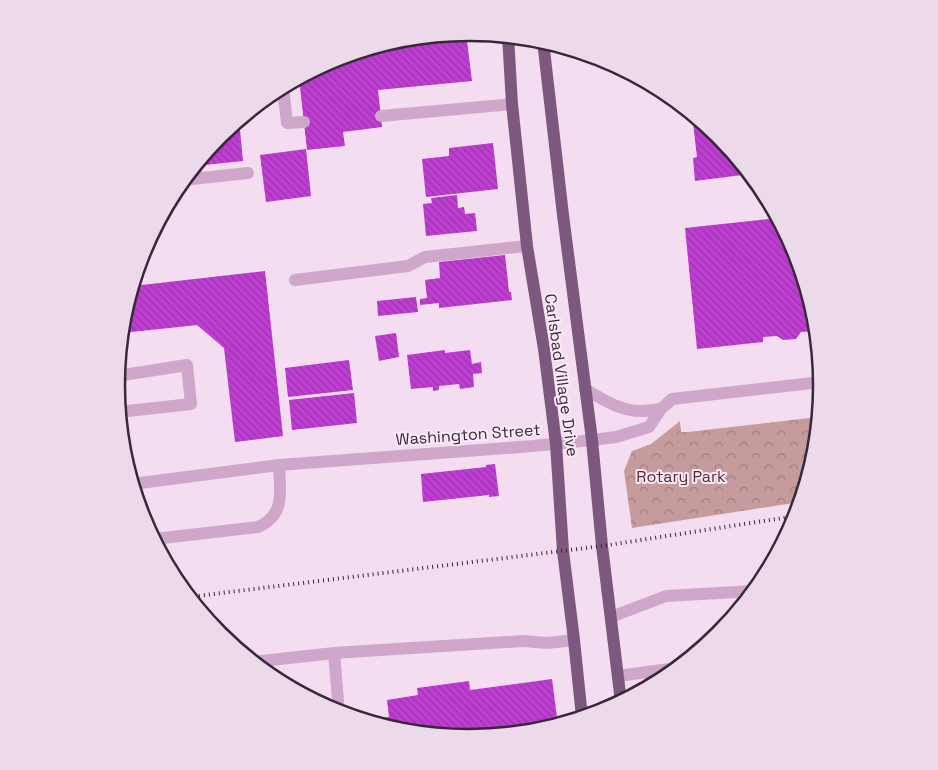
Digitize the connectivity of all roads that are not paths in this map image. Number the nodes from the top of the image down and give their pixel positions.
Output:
1 (508, 44) edge
2 (544, 50) edge
3 (284, 95) edge
4 (512, 104) junction
5 (381, 116) dead end
6 (304, 122) dead end
7 (248, 173) dead end
8 (194, 179) edge
9 (527, 246) junction
10 (295, 280) dead end
11 (125, 375) edge
12 (813, 383) edge
13 (585, 390) junction
14 (661, 409) junction
15 (126, 411) edge
16 (592, 440) junction
17 (556, 444) junction
18 (279, 465) junction
19 (140, 483) edge
20 (162, 538) edge
21 (744, 592) edge
22 (610, 617) junction
23 (574, 640) junction
24 (334, 653) junction
25 (267, 663) edge
26 (661, 670) edge
27 (618, 676) junction
28 (620, 693) edge
29 (338, 703) edge
30 (581, 710) edge

1 - 4 main road, Carlsbad Village Drive
2 - 13 main road, Carlsbad Village Drive
3 - 6 street
4 - 5 street
4 - 9 main road, Carlsbad Village Drive
7 - 8 street
9 - 10 street
9 - 17 main road, Carlsbad Village Drive
11 - 15 street
12 - 14 street, Washington Street
13 - 14 street
13 - 16 main road, Carlsbad Village Drive
14 - 16 street, Washington Street
16 - 17 street, Washington Street
16 - 22 main road, Carlsbad Village Drive
17 - 18 street, Washington Street
17 - 23 main road, Carlsbad Village Drive
18 - 19 street, Washington Street
18 - 20 street
21 - 22 street
22 - 27 main road, Carlsbad Village Drive
23 - 24 street
23 - 30 main road, Carlsbad Village Drive
24 - 25 street
24 - 29 street
26 - 27 street
27 - 28 main road, Carlsbad Village Drive

